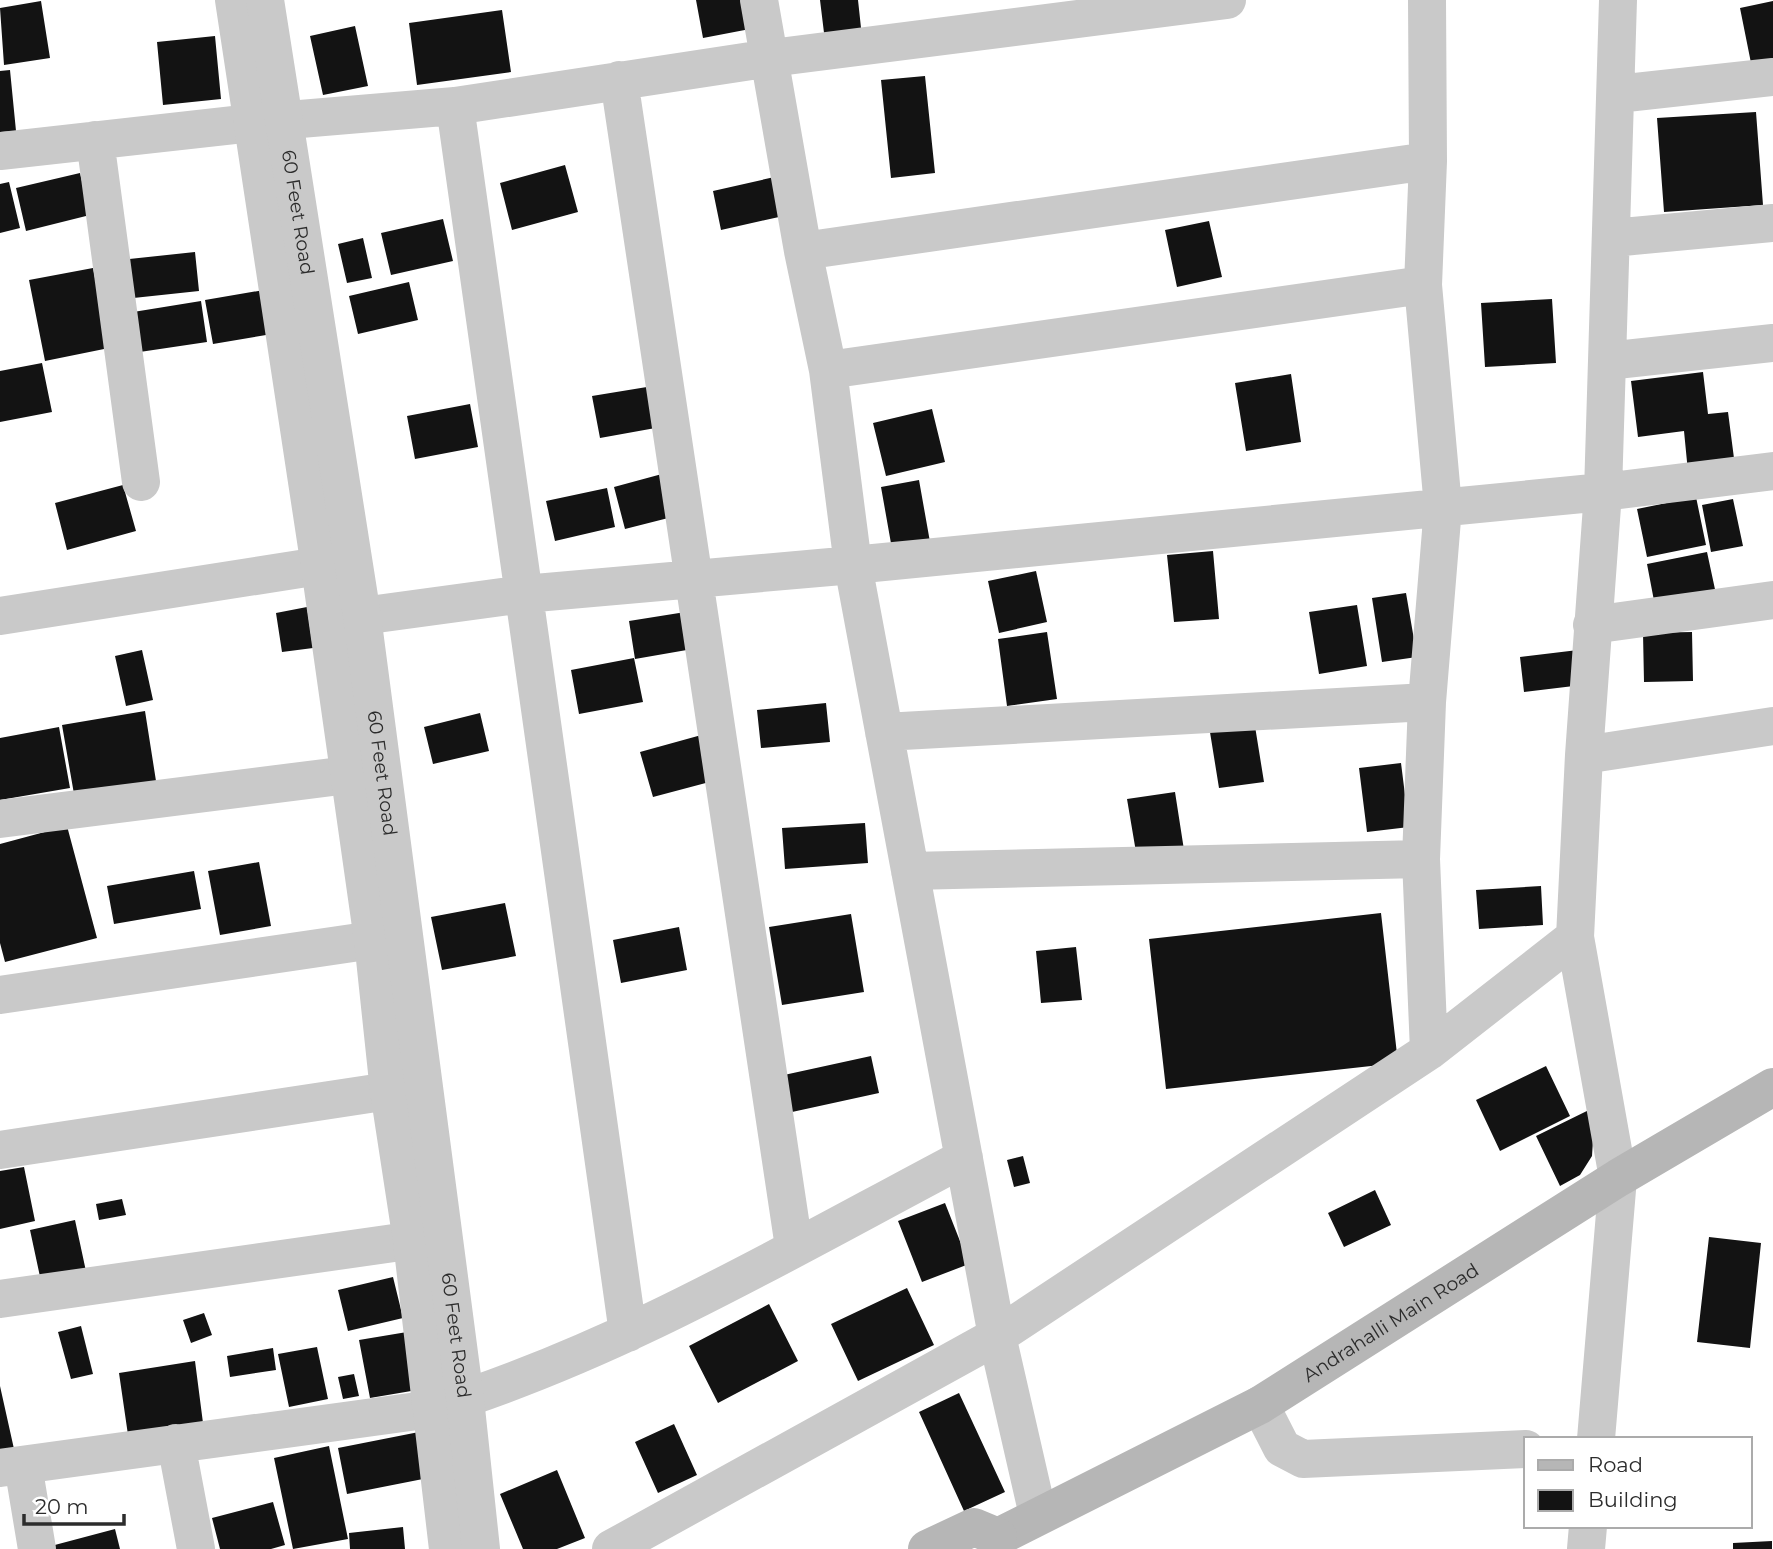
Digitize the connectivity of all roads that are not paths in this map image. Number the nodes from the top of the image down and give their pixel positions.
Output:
1 (234, 0) edge
2 (265, 0) edge
3 (759, 0) edge
4 (1227, 0) edge
5 (1427, 0) edge
6 (1618, 0) edge
7 (771, 58) junction
8 (1773, 77) edge
9 (619, 80) junction
10 (1617, 94) junction
11 (454, 106) junction
12 (268, 122) junction
13 (95, 140) junction
14 (0, 151) edge
15 (1428, 161) junction
16 (1773, 223) edge
17 (1612, 238) junction
18 (803, 251) junction
19 (1423, 285) junction
20 (1773, 343) edge
21 (1607, 361) junction
22 (828, 370) junction
23 (1773, 471) edge
24 (141, 482) dead end
25 (1603, 492) junction
26 (1443, 507) junction
27 (337, 564) junction
28 (853, 565) junction
29 (696, 579) junction
30 (524, 593) junction
31 (1773, 600) edge
32 (0, 616) edge
33 (345, 621) junction
34 (1592, 625) junction
35 (1427, 702) junction
36 (1773, 726) edge
37 (884, 732) junction
38 (1584, 755) junction
39 (348, 775) junction
40 (0, 819) edge
41 (1421, 859) junction
42 (910, 871) junction
43 (1575, 937) junction
44 (373, 940) junction
45 (0, 995) edge
46 (1429, 1051) junction
47 (1773, 1087) edge
48 (389, 1091) junction
49 (0, 1150) edge
50 (964, 1158) junction
51 (1618, 1178) junction
52 (428, 1238) junction
53 (794, 1247) junction
54 (0, 1299) edge
55 (628, 1333) junction
56 (997, 1336) junction
57 (449, 1404) junction
58 (1259, 1405) junction
59 (1596, 1437) edge
60 (176, 1443) junction
61 (1524, 1448) edge
62 (11, 1466) edge
63 (1038, 1515) junction
64 (1588, 1528) edge
65 (995, 1543) edge
66 (37, 1549) edge
67 (196, 1549) edge
68 (448, 1549) edge
69 (481, 1549) edge
70 (611, 1549) edge
71 (927, 1549) edge
72 (1586, 1549) edge

1 - 12 street, 60 Feet Road
2 - 12 street, 60 Feet Road
3 - 7 street
4 - 7 street
5 - 15 street
6 - 10 street
7 - 9 street
7 - 18 street
8 - 10 street
9 - 11 street
9 - 29 street
10 - 17 street
11 - 12 street
11 - 30 street
12 - 13 street
12 - 27 street, 60 Feet Road
13 - 14 street
13 - 24 street
15 - 18 street
15 - 19 street
16 - 17 street
17 - 21 street
18 - 22 street
19 - 22 street
19 - 26 street
20 - 21 street
21 - 25 street
22 - 28 street
23 - 25 street
25 - 26 street
25 - 34 street
26 - 28 street
26 - 35 street
27 - 32 street
27 - 33 street, 60 Feet Road
28 - 29 street
28 - 37 street
29 - 30 street
29 - 53 street
30 - 33 street
30 - 55 street
31 - 34 street
33 - 39 street, 60 Feet Road
33 - 52 street, 60 Feet Road
34 - 38 street
35 - 37 street
35 - 41 street
36 - 38 street
37 - 42 street
38 - 43 street
39 - 40 street
39 - 44 street, 60 Feet Road
41 - 42 street
41 - 46 street
42 - 50 street
43 - 46 street
43 - 51 street
44 - 45 street
44 - 48 street, 60 Feet Road
46 - 56 street
47 - 51 main road, Andrahalli Main Road
48 - 49 street
48 - 52 street, 60 Feet Road
50 - 53 street
50 - 56 street
51 - 58 main road, Andrahalli Main Road
51 - 59 street
52 - 54 street
52 - 57 street, 60 Feet Road
53 - 55 street
55 - 57 street
56 - 63 street
56 - 70 street
57 - 60 street
57 - 68 street, 60 Feet Road
57 - 69 street, 60 Feet Road
58 - 61 street
58 - 63 main road, Andrahalli Main Road
60 - 62 street
60 - 67 street
62 - 66 street
63 - 65 main road, Andrahalli Main Road
64 - 72 street
65 - 71 main road, Andrahalli Main Road

